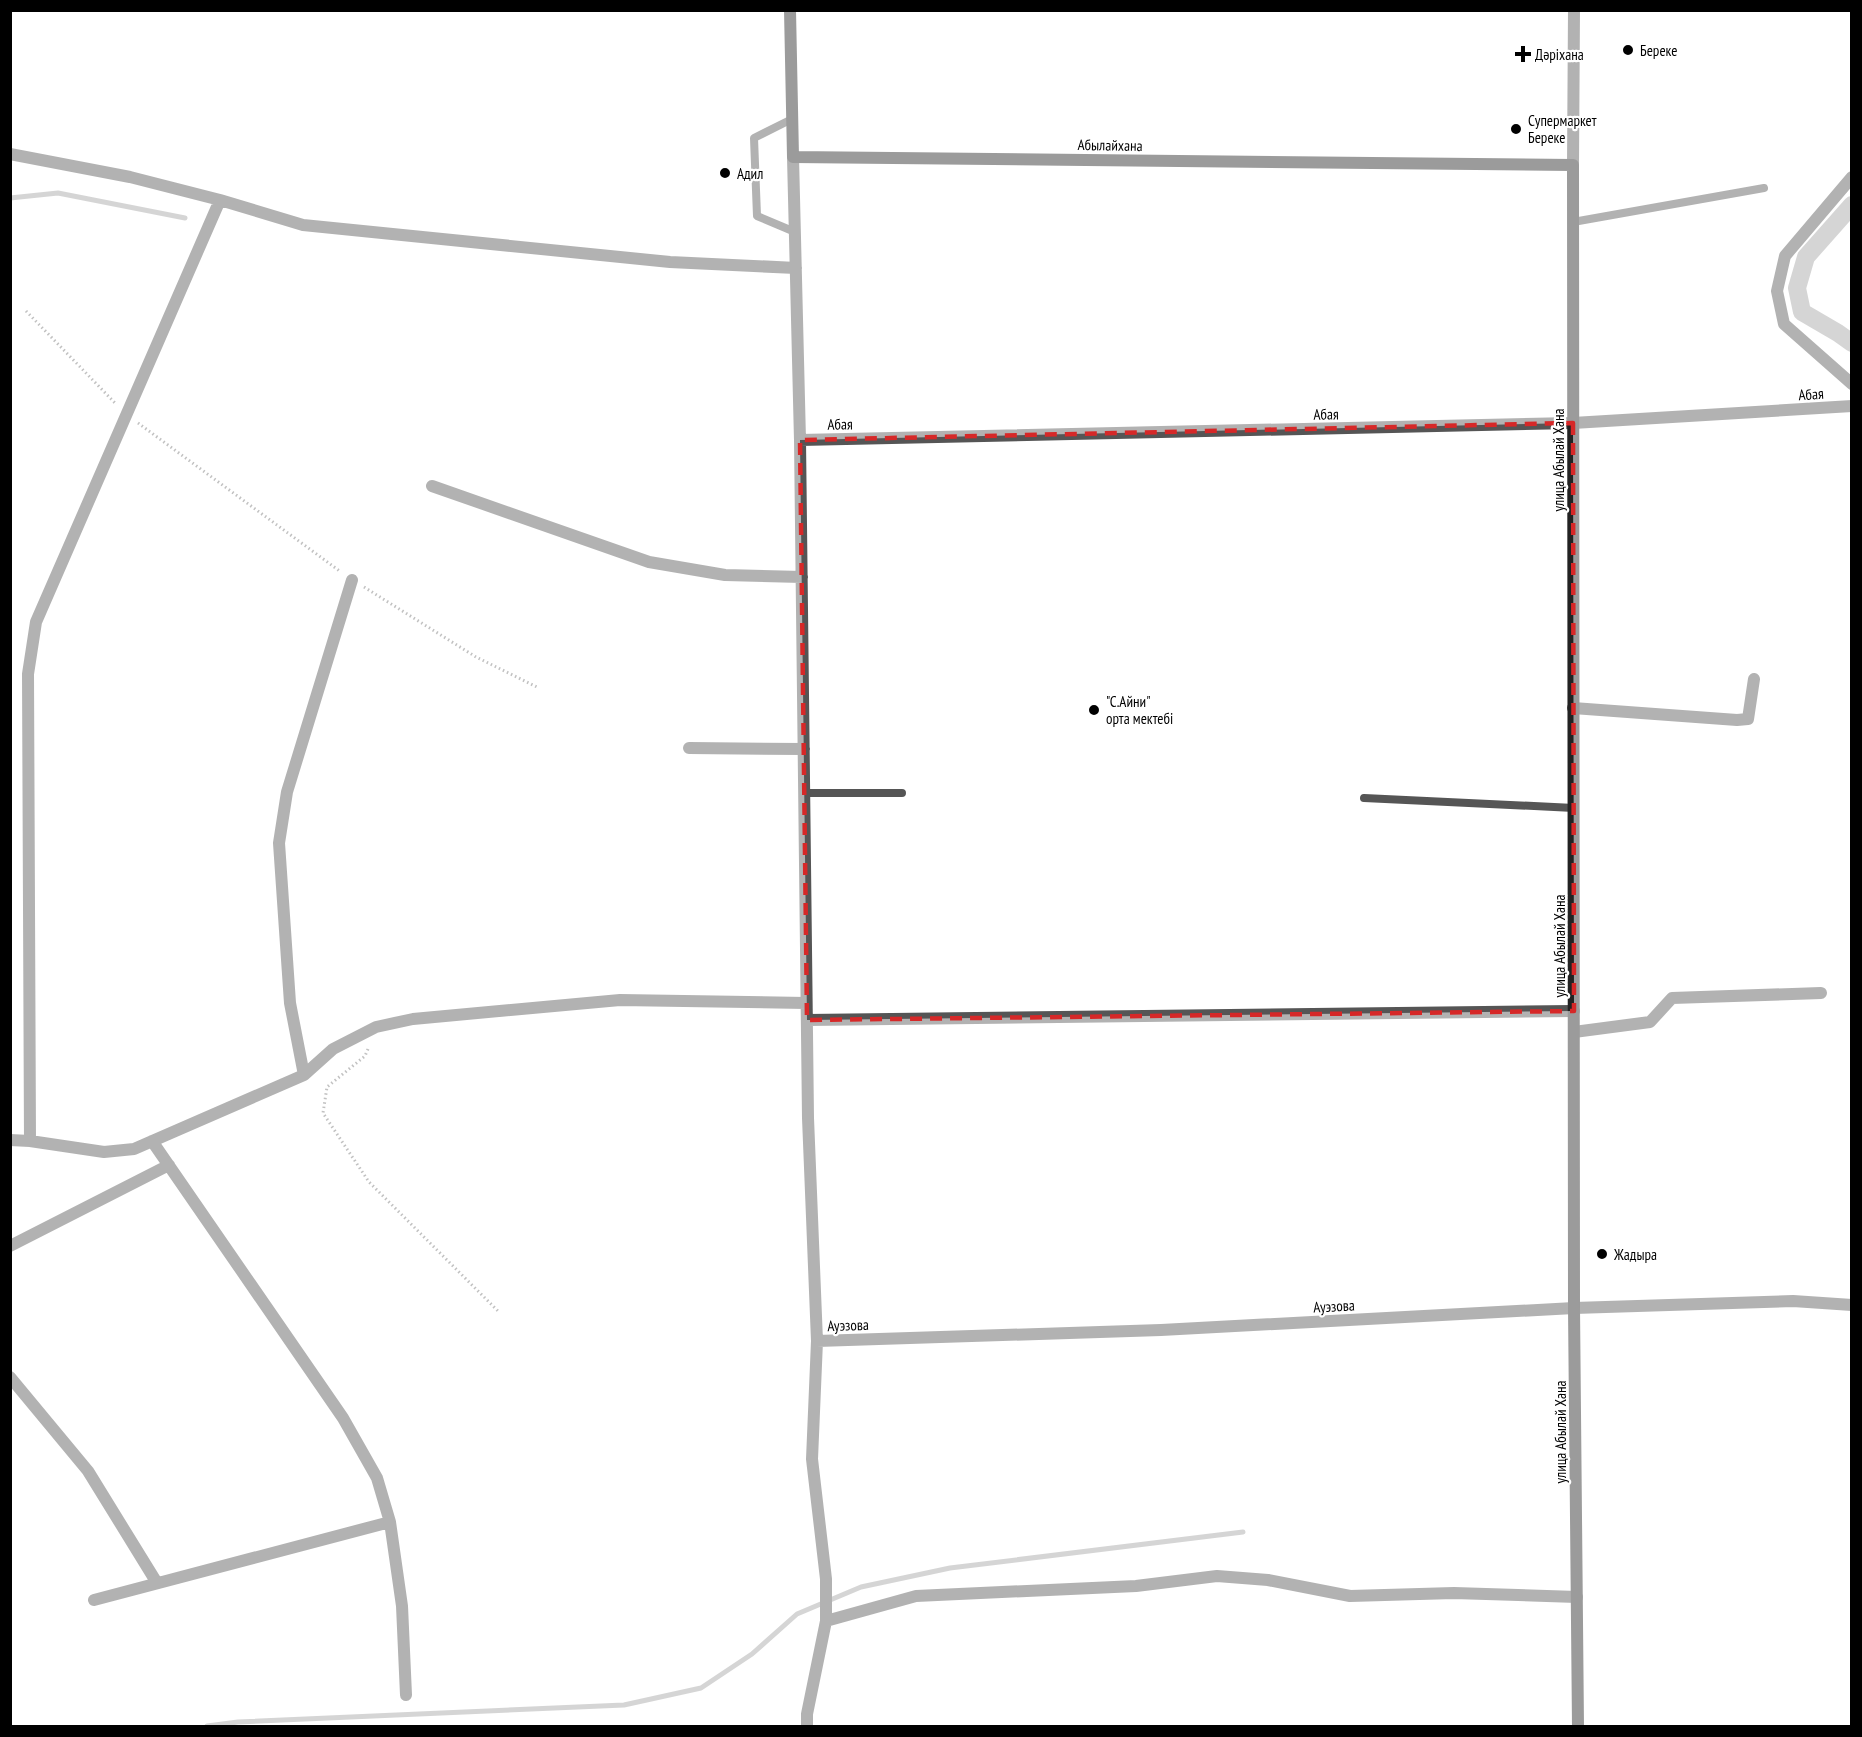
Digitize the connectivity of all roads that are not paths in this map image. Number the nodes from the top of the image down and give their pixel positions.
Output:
1 (790, 10) edge
2 (1574, 10) edge
3 (792, 119) junction
4 (10, 154) edge
5 (793, 157) junction
6 (1573, 165) junction
7 (1851, 177) edge
8 (1764, 188) dead end
9 (220, 200) junction
10 (1573, 222) junction
11 (795, 232) junction
12 (796, 268) junction
13 (1851, 384) edge
14 (1851, 406) edge
15 (1573, 423) junction
16 (800, 440) junction
17 (432, 486) dead end
18 (802, 577) junction
19 (352, 580) road end
20 (1754, 679) dead end
21 (1573, 708) junction
22 (689, 748) dead end
23 (804, 749) junction
24 (804, 793) junction
25 (902, 793) dead end
26 (1364, 798) dead end
27 (1574, 808) junction
28 (1821, 993) dead end
29 (807, 1003) junction
30 (1574, 1011) junction
31 (807, 1020) junction
32 (1574, 1032) junction
33 (304, 1075) junction
34 (10, 1140) edge
35 (30, 1141) junction
36 (152, 1141) junction
37 (169, 1165) junction
38 (10, 1246) edge
39 (1851, 1305) edge
40 (1574, 1308) junction
41 (818, 1341) junction
42 (10, 1377) edge
43 (390, 1522) junction
44 (157, 1583) junction
45 (1577, 1597) junction
46 (94, 1600) dead end
47 (826, 1621) junction
48 (406, 1695) dead end
49 (807, 1726) edge
50 (1578, 1726) edge

1 - 3 main road
2 - 6 street
3 - 5 main road
3 - 11 lane
4 - 9 street
5 - 6 main road, Абылайхана
5 - 11 street
6 - 10 main road, улица Абылай Хана
7 - 13 street
8 - 10 lane
9 - 12 street
9 - 35 street
10 - 15 main road, улица Абылай Хана
11 - 12 street
12 - 16 street
14 - 15 street, Абая
15 - 16 street, Абая
15 - 21 main road, улица Абылай Хана
16 - 18 street
17 - 18 street
18 - 23 street
19 - 33 street
20 - 21 street
21 - 27 main road, улица Абылай Хана
22 - 23 street
23 - 24 street
24 - 25 lane
24 - 29 street
26 - 27 lane
27 - 30 main road, улица Абылай Хана
28 - 32 street
29 - 31 street
29 - 33 street
30 - 31 street
30 - 32 main road, улица Абылай Хана
31 - 41 street
32 - 40 main road, улица Абылай Хана
33 - 36 street
34 - 35 street
35 - 36 street
36 - 37 street
37 - 38 street
37 - 43 street
39 - 40 street, Ауэзова
40 - 41 street, Ауэзова
40 - 45 main road, улица Абылай Хана
41 - 47 street
42 - 44 street
43 - 44 street
43 - 48 street
44 - 46 street
45 - 47 street
45 - 50 main road, улица Абылай Хана
47 - 49 street

